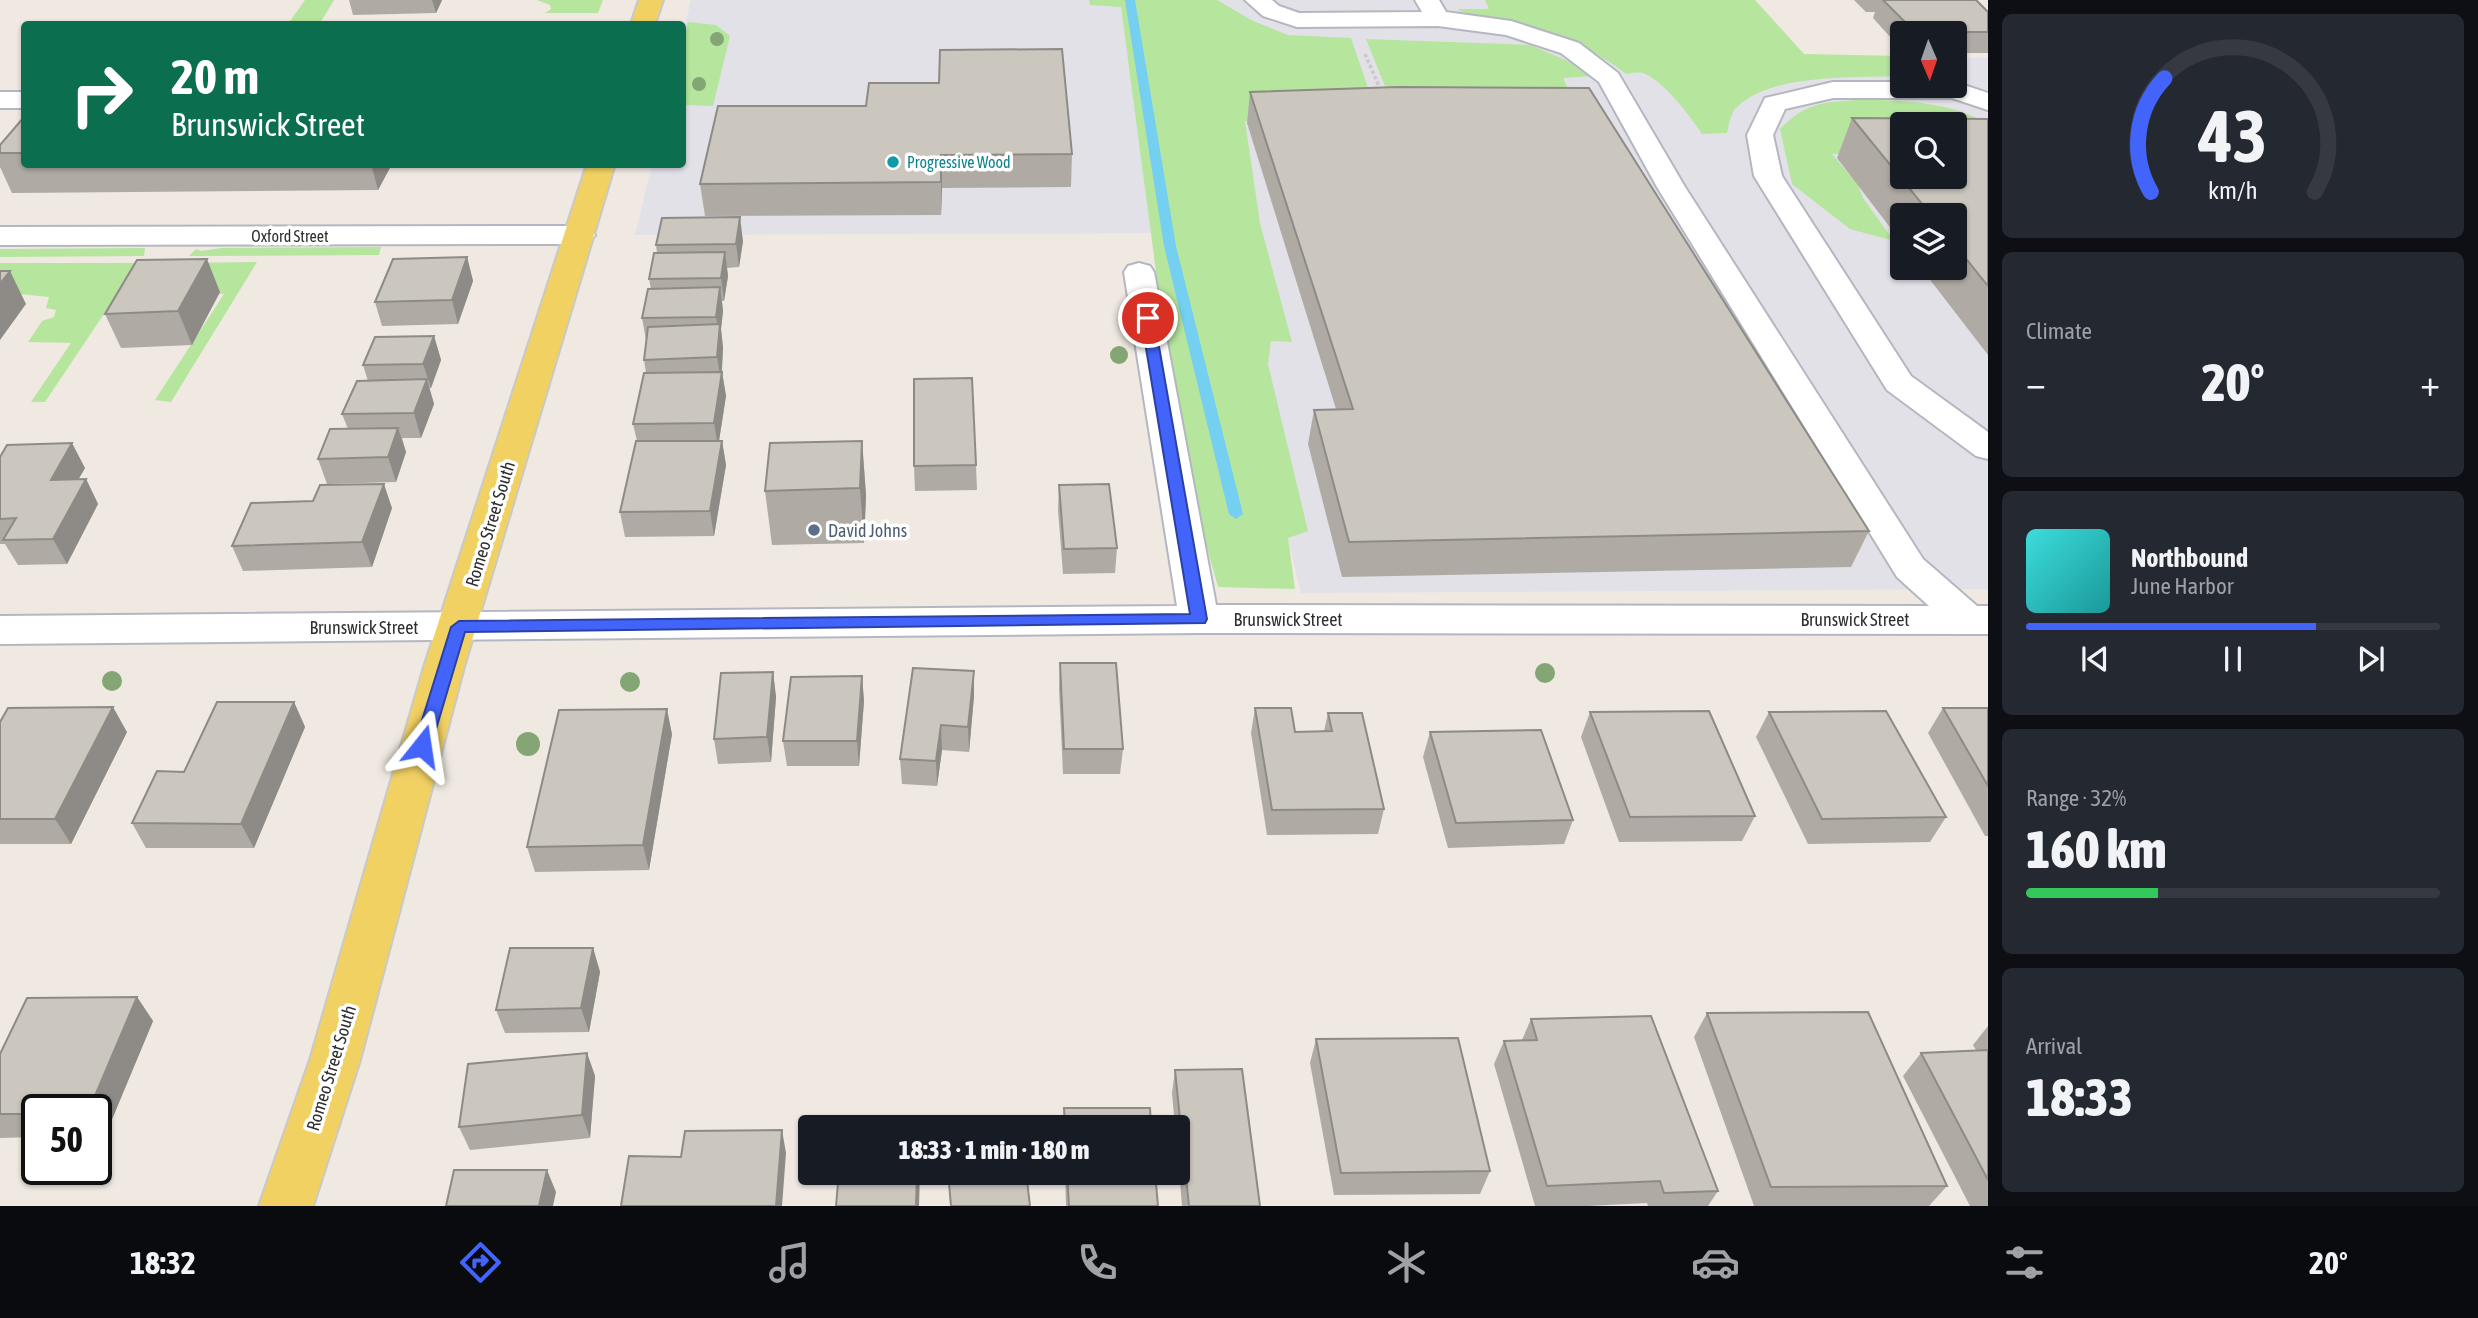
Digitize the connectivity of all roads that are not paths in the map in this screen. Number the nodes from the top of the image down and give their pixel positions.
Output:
1 (651, 0) edge
2 (1257, 0) edge
3 (1432, 10) edge
4 (644, 21) edge
5 (0, 100) edge
6 (21, 100) edge
7 (1988, 102) edge
8 (600, 168) edge
9 (580, 235) junction
10 (0, 236) edge
11 (1139, 272) dead end
12 (1988, 448) edge
13 (1199, 619) junction
14 (1978, 620) edge
15 (459, 627) junction
16 (0, 630) edge
17 (286, 1206) edge

1 - 4 main road
2 - 3 street
3 - 14 street
5 - 6 street
7 - 12 street
8 - 9 main road, Romeo Street South
9 - 10 street, Oxford Street
9 - 15 main road, Romeo Street South
11 - 13 street
13 - 14 street, Brunswick Street
13 - 15 street, Brunswick Street
15 - 16 street, Brunswick Street
15 - 17 main road, Romeo Street South

